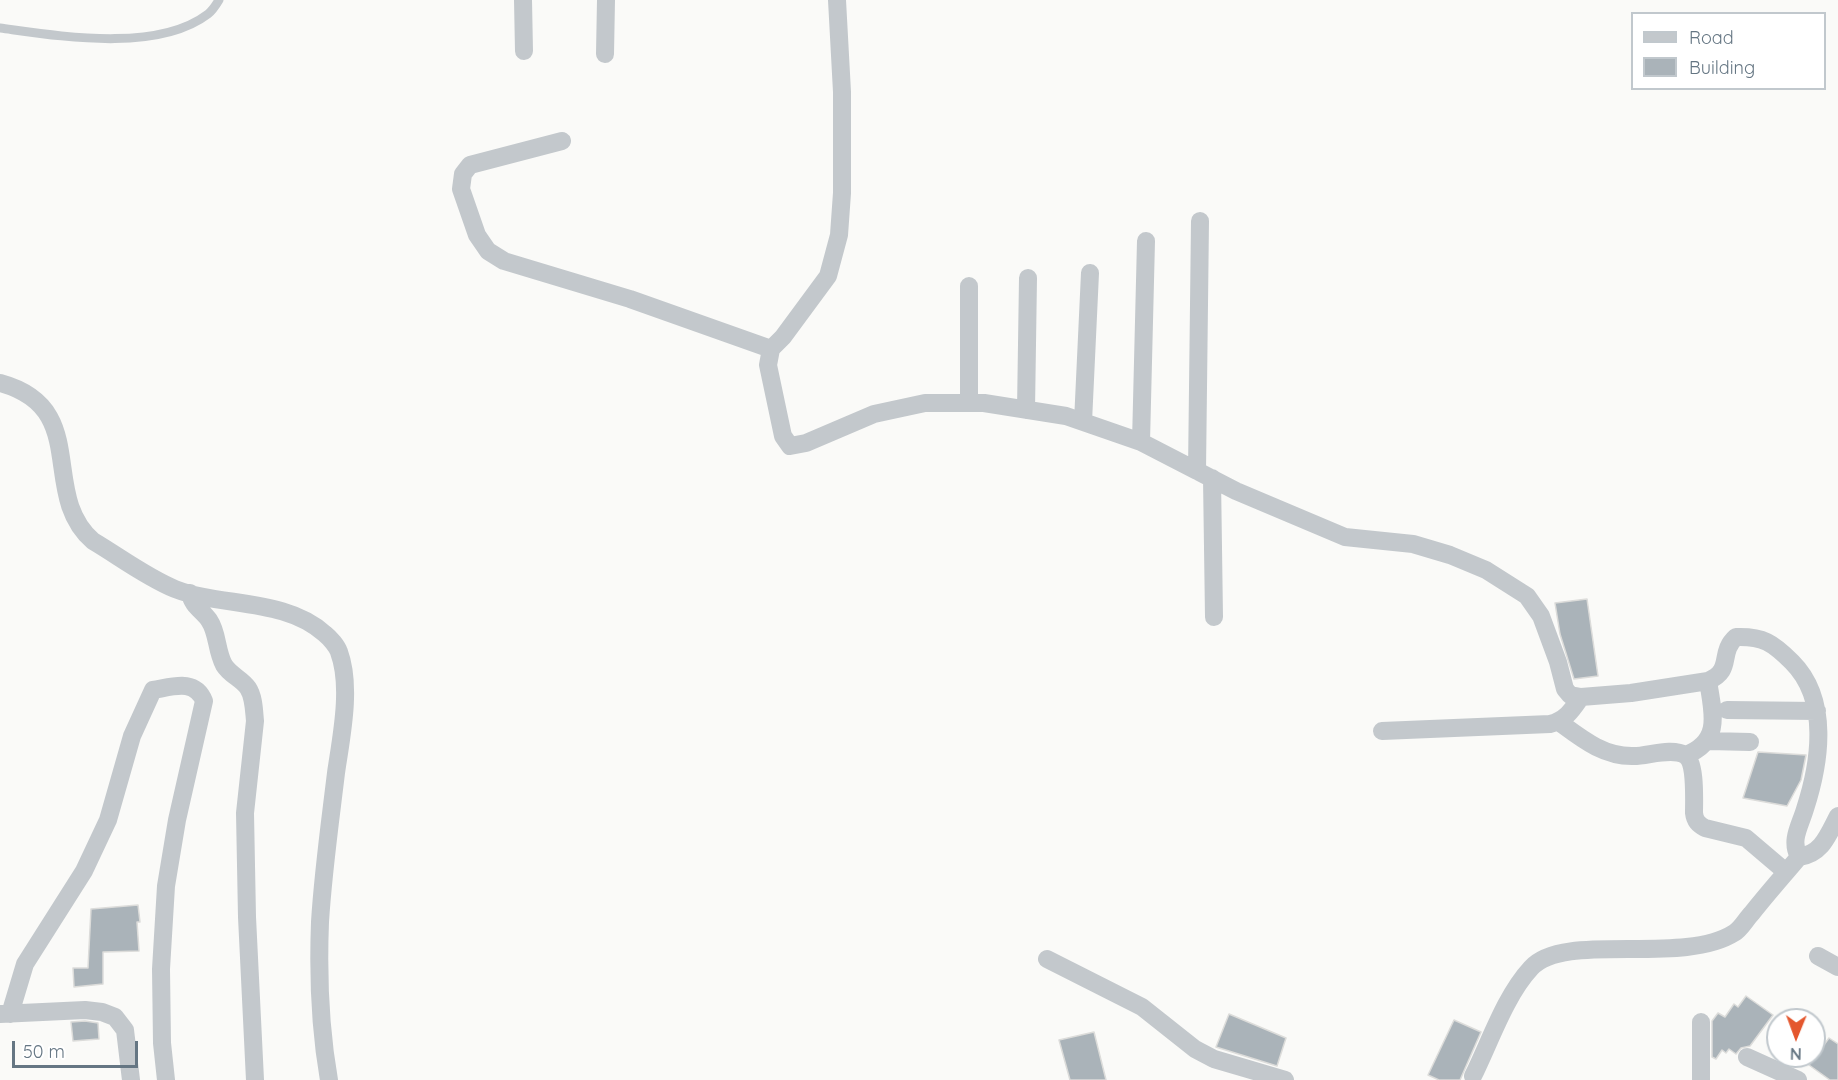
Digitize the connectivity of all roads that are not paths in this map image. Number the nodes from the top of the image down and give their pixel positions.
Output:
1 (219, 0) edge
2 (523, 0) edge
3 (606, 0) edge
4 (837, 0) edge
5 (0, 28) edge
6 (524, 51) dead end
7 (605, 54) dead end
8 (562, 141) dead end
9 (1200, 221) dead end
10 (1146, 241) dead end
11 (1090, 273) dead end
12 (1028, 278) dead end
13 (969, 286) dead end
14 (771, 349) junction
15 (0, 383) edge
16 (969, 403) junction
17 (1026, 410) junction
18 (1083, 422) junction
19 (1141, 442) junction
20 (1204, 474) junction
21 (190, 593) junction
22 (1214, 617) dead end
23 (1708, 681) junction
24 (1581, 697) junction
25 (1728, 711) dead end
26 (1817, 711) junction
27 (1559, 722) junction
28 (1382, 731) dead end
29 (1709, 741) junction
30 (1750, 742) dead end
31 (1686, 755) junction
32 (1838, 816) edge
33 (1798, 857) junction
34 (1786, 872) junction
35 (1818, 956) dead end
36 (1047, 959) dead end
37 (1838, 967) edge
38 (5, 1014) edge
39 (1701, 1022) dead end
40 (1747, 1057) dead end
41 (1473, 1076) dead end
42 (131, 1080) edge
43 (166, 1080) edge
44 (255, 1080) edge
45 (329, 1080) edge
46 (1285, 1080) edge
47 (1701, 1080) edge
48 (1798, 1080) edge

1 - 5 lane
2 - 6 street
3 - 7 street
4 - 14 street
8 - 14 street
9 - 20 street
10 - 19 street
11 - 18 street
12 - 17 street
13 - 16 street
14 - 16 street
15 - 21 street
16 - 17 street
17 - 18 street
18 - 19 street
19 - 20 street
20 - 22 street
20 - 24 street
21 - 44 street
21 - 45 street
23 - 24 street
23 - 26 street
23 - 29 street
24 - 27 street
25 - 26 street
26 - 33 street
27 - 28 street
27 - 31 street
29 - 30 street
29 - 31 street
31 - 34 street
32 - 33 street
33 - 34 street
34 - 41 street
35 - 37 street
36 - 46 street
38 - 42 street
38 - 43 street
39 - 47 street
40 - 48 street

